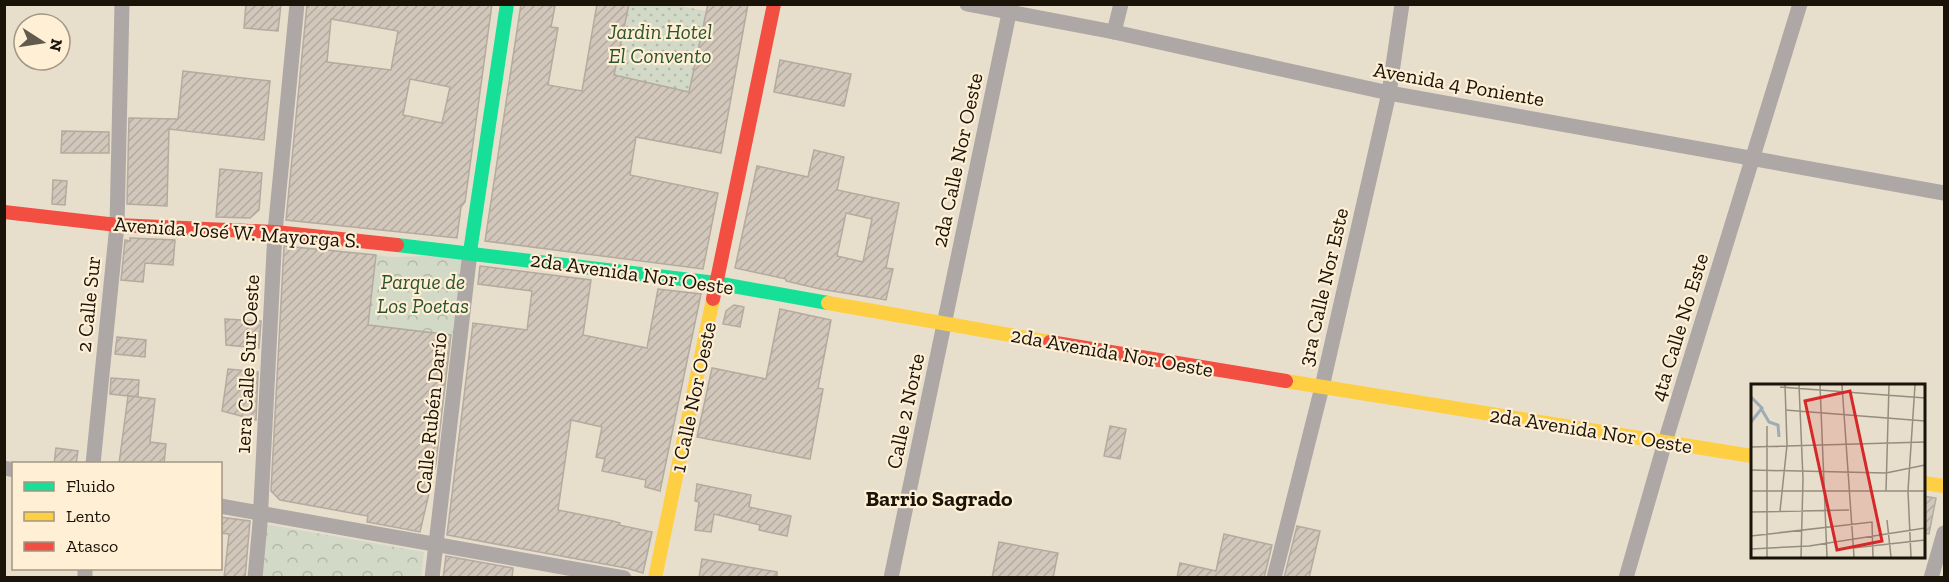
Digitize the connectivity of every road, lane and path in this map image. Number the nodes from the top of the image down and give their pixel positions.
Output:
1 (122, 4) edge
2 (297, 4) edge
3 (507, 4) edge
4 (774, 4) edge
5 (967, 4) edge
6 (1121, 4) edge
7 (1402, 4) edge
8 (1800, 4) edge
9 (1010, 8) edge
10 (1114, 32) junction
11 (1389, 93) junction
12 (1754, 158) junction
13 (1944, 193) edge
14 (4, 212) edge
15 (117, 225) junction
16 (275, 232) junction
17 (470, 252) junction
18 (716, 283) junction
19 (945, 324) junction
20 (1322, 387) junction
21 (1665, 442) junction
22 (1751, 456) edge
23 (93, 462) edge
24 (1925, 483) edge
25 (1944, 486) edge
26 (222, 506) edge
27 (260, 511) junction
28 (1944, 533) edge
29 (437, 545) junction
30 (255, 578) edge
31 (432, 578) edge
32 (624, 578) edge
33 (655, 578) edge
34 (891, 578) edge
35 (1274, 578) edge
36 (1626, 578) edge
37 (1931, 578) edge

1 - 15 street, 2 Calle Sur
2 - 16 street, 1era Calle Sur Oeste
3 - 17 street, Calle Rubén Darío
4 - 18 street, 1 Calle Nor Oeste
5 - 9 street, Avenida 4 Poniente
6 - 10 street
7 - 11 street, 3ra Calle Nor Este
8 - 12 street, 4ta Calle No Este
9 - 10 street, Avenida 4 Poniente
9 - 19 street, 2da Calle Nor Oeste
10 - 11 street, Avenida 4 Poniente
11 - 12 street, Avenida 4 Poniente
11 - 20 street, 3ra Calle Nor Este
12 - 13 street, Avenida 4 Poniente
12 - 21 street, 4ta Calle No Este
14 - 15 street, Avenida José W. Mayorga S.
15 - 16 street, Avenida José W. Mayorga S.
15 - 23 street, 2 Calle Sur
16 - 17 street, Avenida José W. Mayorga S.
16 - 27 street, 1era Calle Sur Oeste
17 - 18 street, 2da Avenida Nor Oeste
17 - 29 street, Calle Rubén Darío
18 - 19 street, 2da Avenida Nor Oeste
18 - 33 street, 1 Calle Nor Oeste
19 - 20 street, 2da Avenida Nor Oeste
19 - 34 street, Calle 2 Norte
20 - 21 street, 2da Avenida Nor Oeste
20 - 35 street, 3ra Calle Nor Este
21 - 22 street, 2da Avenida Nor Oeste
21 - 36 street, 4ta Calle No Este
24 - 25 street
26 - 27 street
27 - 29 street
27 - 30 street, 1era Calle Sur Oeste
28 - 37 street
29 - 31 street, Calle Rubén Darío
29 - 32 street

